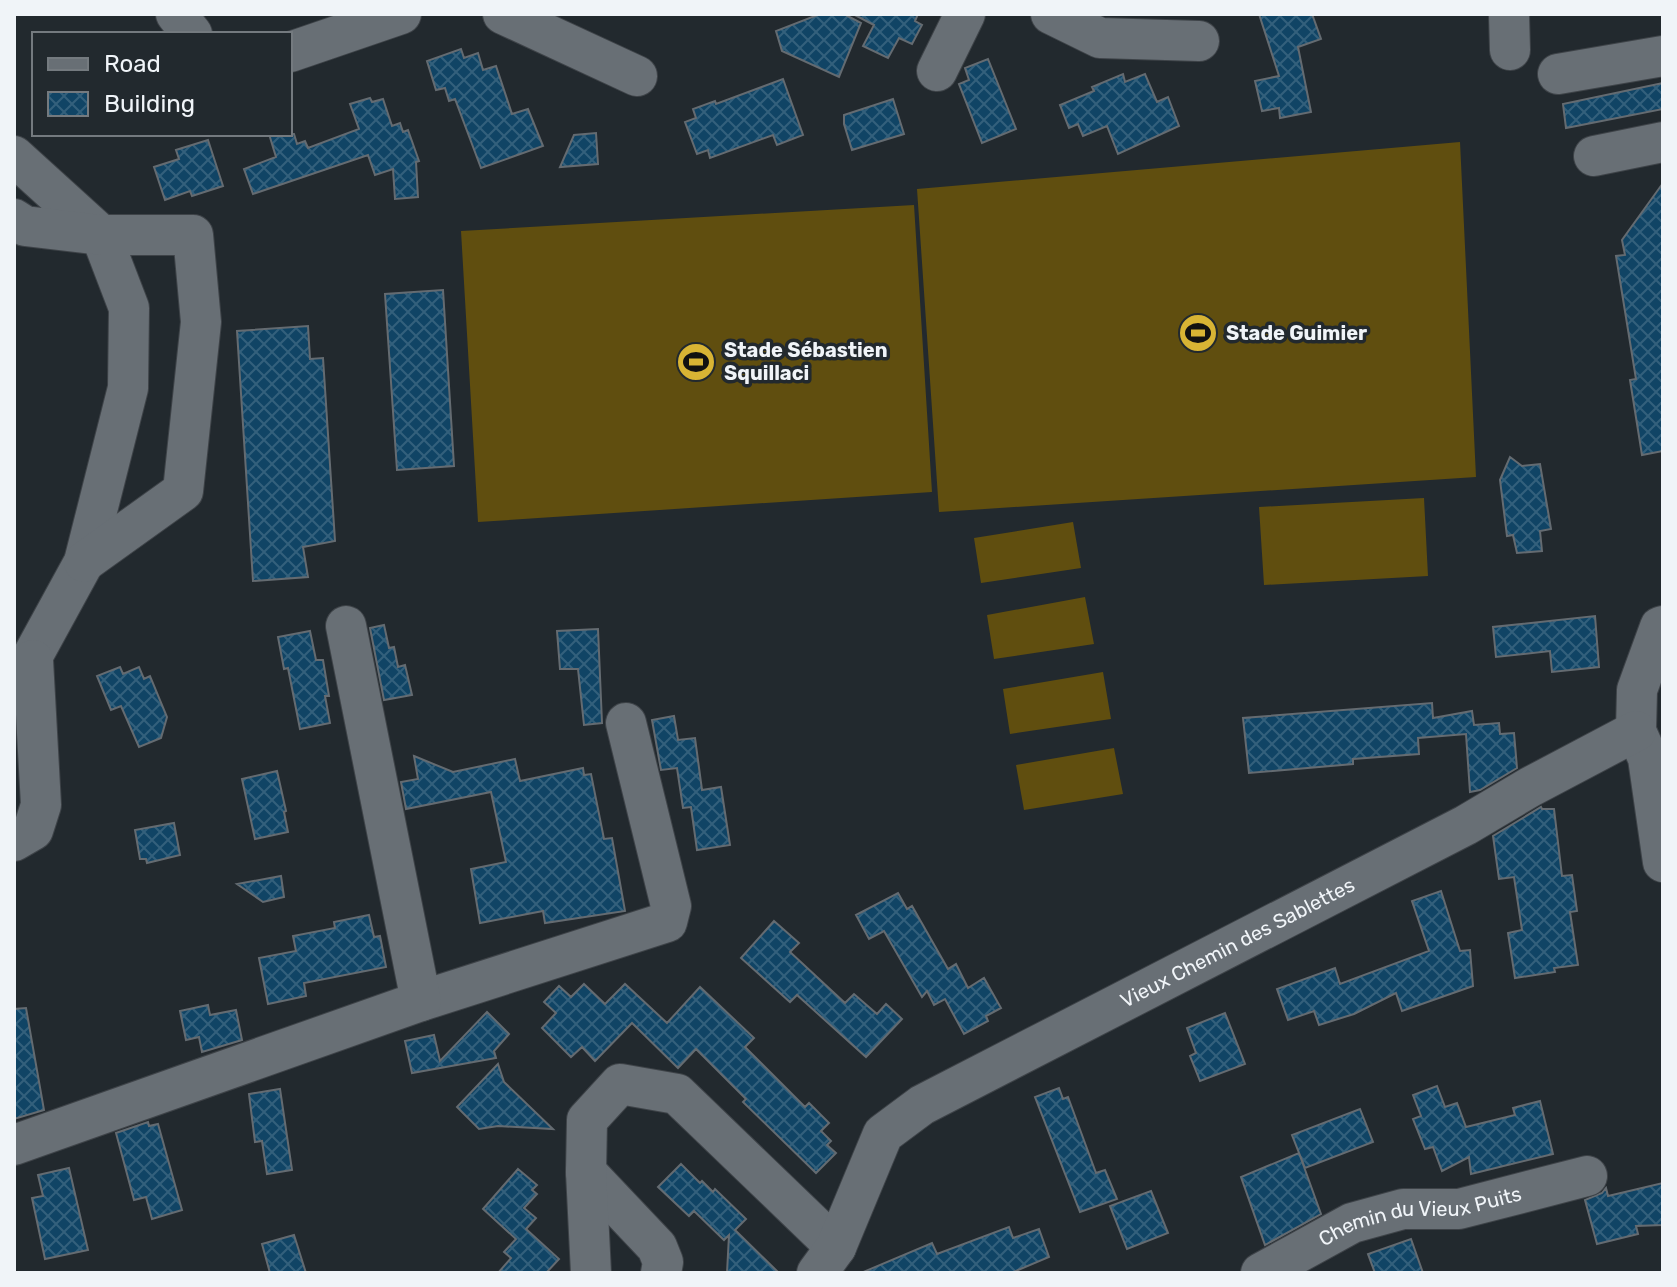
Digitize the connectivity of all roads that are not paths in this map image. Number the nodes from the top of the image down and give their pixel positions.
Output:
1 (176, 14) edge
2 (401, 14) edge
3 (503, 14) edge
4 (965, 14) edge
5 (1051, 14) edge
6 (190, 32) edge
7 (1199, 41) dead end
8 (292, 51) edge
9 (1663, 56) edge
10 (937, 71) dead end
11 (1558, 74) dead end
12 (637, 76) dead end
13 (1663, 142) edge
14 (14, 156) edge
15 (1594, 156) dead end
16 (14, 219) edge
17 (101, 235) junction
18 (84, 562) junction
19 (346, 626) dead end
20 (1661, 627) edge
21 (23, 675) edge
22 (626, 723) dead end
23 (1636, 731) junction
24 (14, 841) edge
25 (1663, 862) edge
26 (421, 1001) junction
27 (14, 1145) edge
28 (586, 1172) junction
29 (1587, 1176) dead end
30 (826, 1260) edge
31 (591, 1273) edge
32 (661, 1273) edge
33 (1261, 1273) edge

1 - 6 street
2 - 8 street
3 - 12 street
4 - 10 street
5 - 7 street
9 - 11 street
13 - 15 street
14 - 17 street
16 - 17 street
17 - 18 street
17 - 18 street
18 - 21 street
19 - 26 street
20 - 23 street
21 - 24 street
22 - 26 street
23 - 25 street
23 - 30 street, Vieux Chemin des Sablettes
26 - 27 street
28 - 30 street
28 - 31 street
28 - 32 street
29 - 33 street, Chemin du Vieux Puits

